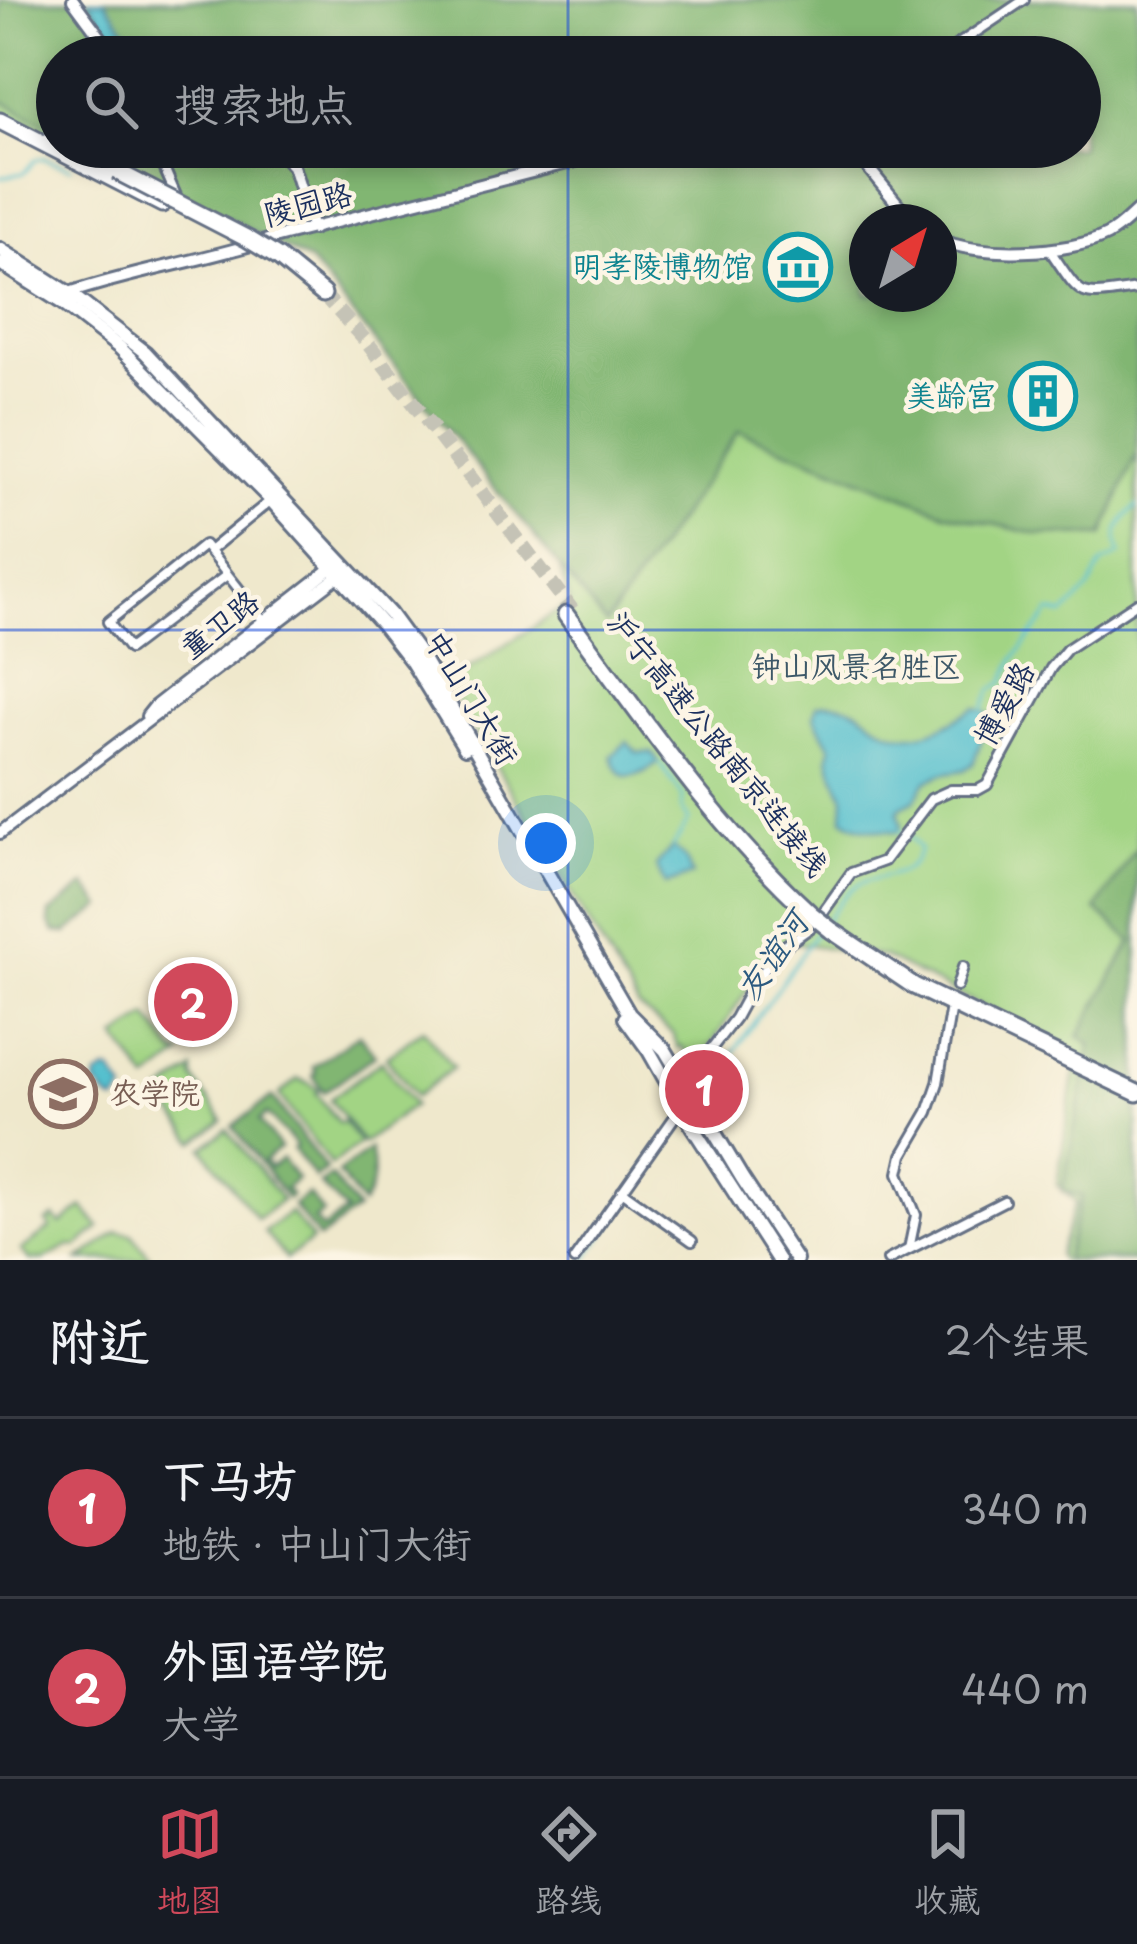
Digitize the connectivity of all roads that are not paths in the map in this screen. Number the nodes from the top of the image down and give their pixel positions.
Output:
1 (73, 0) edge
2 (1024, 0) edge
3 (97, 36) edge
4 (970, 36) edge
5 (0, 112) edge
6 (0, 121) edge
7 (36, 130) edge
8 (36, 139) edge
9 (93, 168) edge
10 (110, 168) edge
11 (163, 168) edge
12 (294, 168) edge
13 (545, 168) edge
14 (868, 168) edge
15 (898, 204) edge
16 (1137, 211) edge
17 (313, 229) junction
18 (957, 246) edge
19 (0, 249) edge
20 (238, 250) junction
21 (1049, 250) junction
22 (277, 262) junction
23 (0, 263) edge
24 (1137, 289) edge
25 (65, 298) junction
26 (320, 298) tunnel mouth
27 (271, 500) junction
28 (209, 551) junction
29 (340, 568) junction
30 (226, 575) junction
31 (1137, 603) edge
32 (569, 612) tunnel mouth
33 (267, 625) junction
34 (0, 833) edge
35 (833, 926) junction
36 (963, 967) dead end
37 (957, 986) dead end
38 (950, 1012) dead end
39 (1137, 1082) edge
40 (689, 1090) junction
41 (1137, 1093) edge
42 (681, 1108) junction
43 (624, 1192) junction
44 (1004, 1201) dead end
45 (692, 1241) dead end
46 (909, 1249) junction
47 (774, 1258) edge
48 (574, 1260) edge
49 (796, 1260) edge
50 (888, 1260) edge

1 - 3 street
2 - 4 street
5 - 7 highway
6 - 8 highway, bridge
9 - 22 highway, bridge
10 - 22 highway, bridge
11 - 20 street
12 - 17 street
13 - 17 street, 陵园路
14 - 15 street
16 - 21 street
17 - 20 street, 陵园路
18 - 21 street
19 - 25 main road, 中山门大街
20 - 25 street, 陵园路
21 - 24 street
22 - 26 highway
23 - 25 main road, 中山门大街
25 - 27 main road, 中山门大街
25 - 29 main road, 中山门大街
27 - 28 street
27 - 29 main road, 中山门大街
28 - 30 street
28 - 30 street
29 - 33 street, 童卫路
29 - 40 main road, 中山门大街
29 - 42 main road, 中山门大街
30 - 33 street
31 - 40 street, 博爱路
32 - 35 highway, 沪宁高速公路南京连接线, bridge
33 - 34 street, 童卫路
35 - 39 highway, 沪宁高速公路南京连接线
35 - 41 highway, 沪宁高速公路南京连接线
36 - 37 street
38 - 46 street
40 - 42 street
40 - 49 main road, 中山门大街
42 - 43 street
42 - 47 main road, 中山门大街
43 - 45 street
43 - 48 street
44 - 46 street
46 - 50 street

